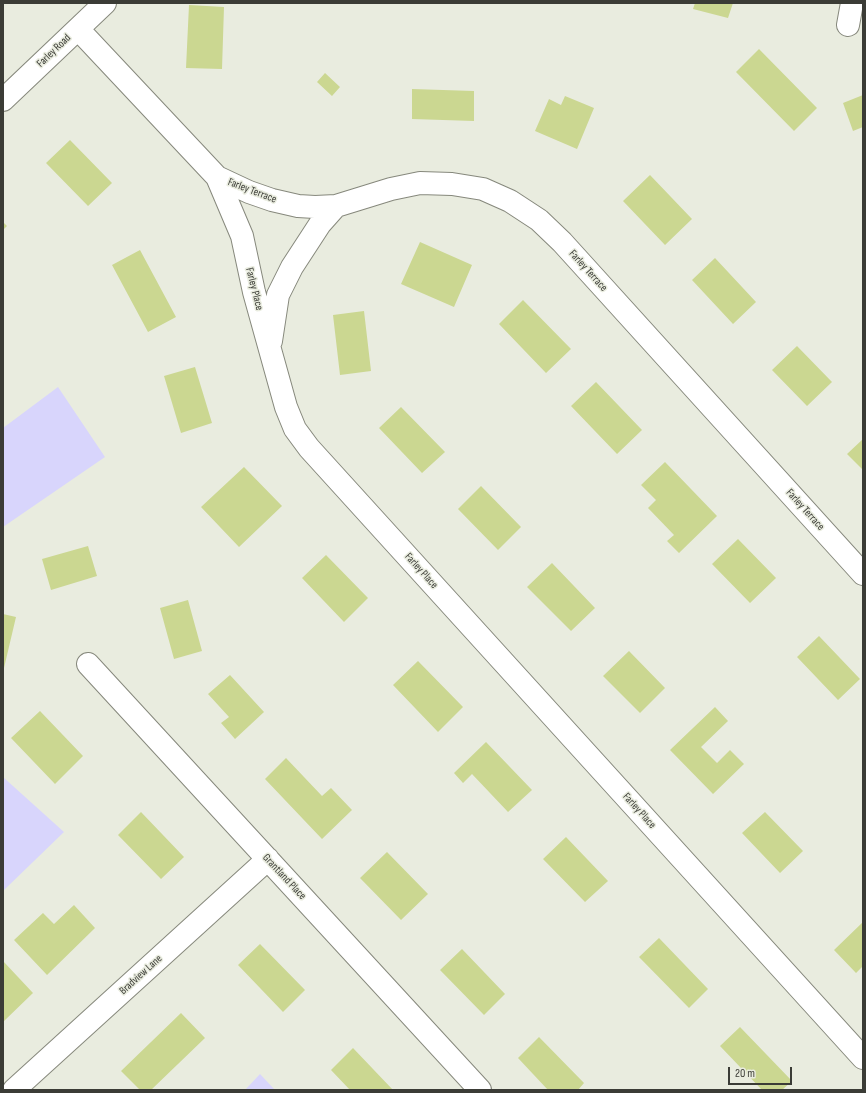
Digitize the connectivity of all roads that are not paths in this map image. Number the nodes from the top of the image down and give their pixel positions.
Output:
1 (105, 3) edge
2 (852, 3) edge
3 (848, 25) dead end
4 (78, 29) junction
5 (3, 100) edge
6 (217, 177) junction
7 (336, 206) junction
8 (270, 349) junction
9 (863, 574) edge
10 (88, 664) dead end
11 (268, 859) junction
12 (863, 1058) edge
13 (14, 1090) edge
14 (480, 1090) edge

1 - 4 street, Farley Road
2 - 3 street
4 - 5 street, Farley Road
4 - 6 street, Farley Place
6 - 7 street, Farley Terrace
6 - 8 street, Farley Place
7 - 8 street
7 - 9 street, Farley Terrace
8 - 12 street, Farley Place
10 - 11 street, Grantland Place
11 - 13 street, Bradview Lane
11 - 14 street, Grantland Place

